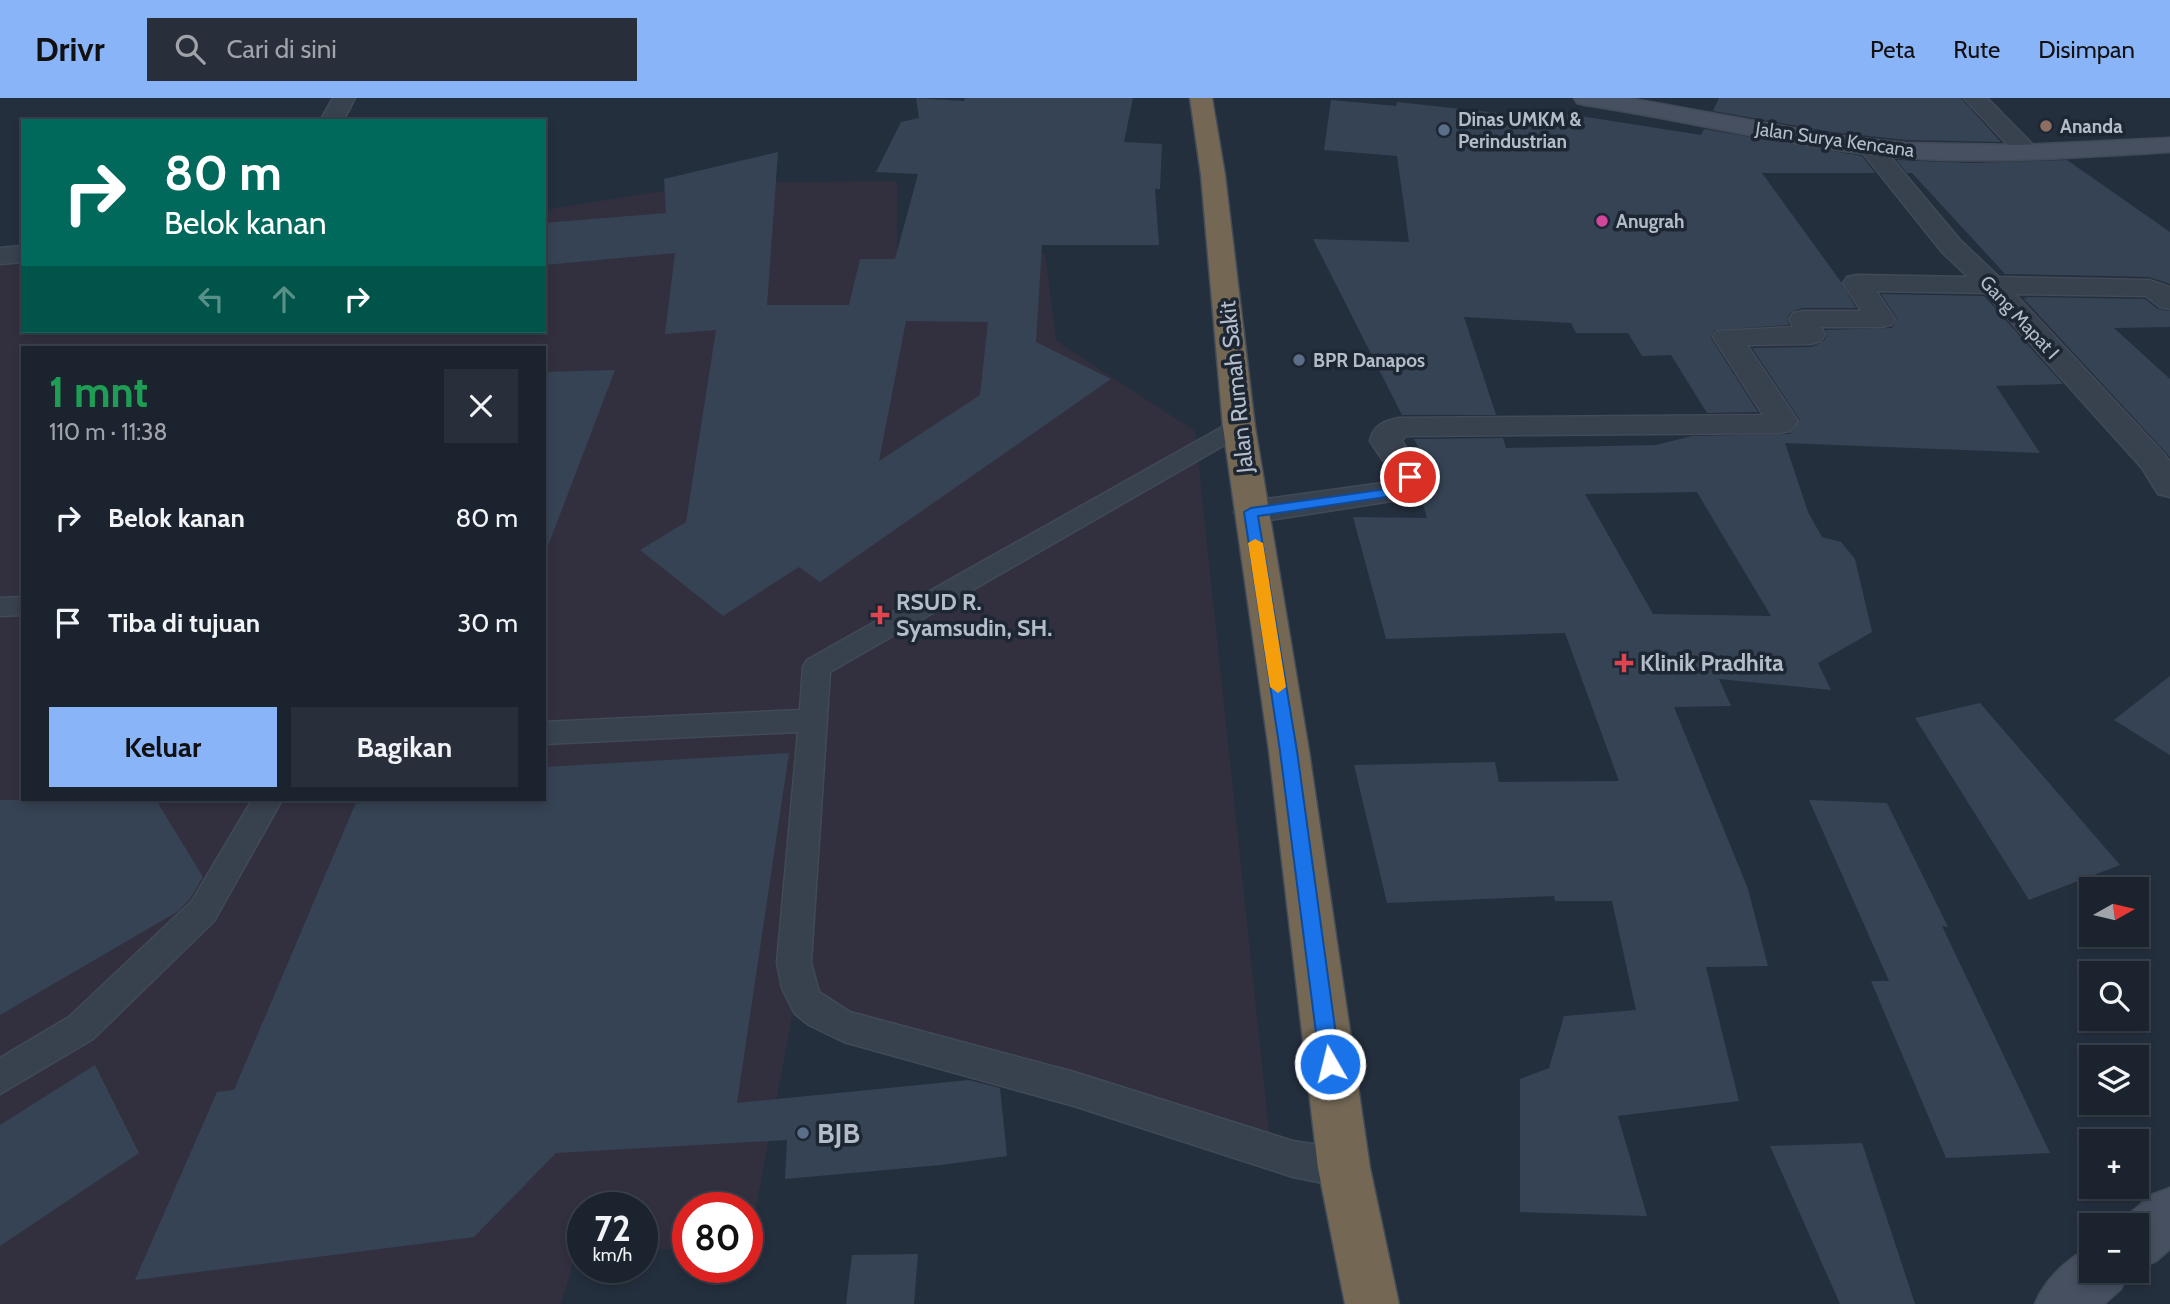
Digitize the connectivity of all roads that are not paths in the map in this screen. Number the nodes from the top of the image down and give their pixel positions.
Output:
1 (344, 98) edge
2 (1201, 98) edge
3 (1586, 98) edge
4 (1975, 98) edge
5 (332, 119) edge
6 (2170, 145) edge
7 (1870, 147) junction
8 (2027, 152) junction
9 (21, 254) edge
10 (0, 256) edge
11 (1994, 287) junction
12 (2170, 301) edge
13 (1238, 427) junction
14 (2170, 487) edge
15 (1251, 512) junction
16 (21, 606) edge
17 (0, 607) edge
18 (811, 720) junction
19 (546, 733) edge
20 (265, 801) edge
21 (0, 1077) edge
22 (1343, 1168) junction
23 (2170, 1214) edge
24 (2149, 1231) edge
25 (2087, 1283) edge
26 (1372, 1304) edge
27 (2062, 1304) edge

1 - 5 street
2 - 13 highway, Jalan Rumah Sakit
3 - 7 street, Jalan Surya Kencana
4 - 8 street
6 - 8 street, Jalan Surya Kencana
7 - 8 street, Jalan Surya Kencana
7 - 11 street, Gang Mapat I
9 - 10 street
11 - 12 street
11 - 14 street, Gang Mapat I
11 - 15 street
13 - 15 highway, Jalan Rumah Sakit
13 - 18 lane
15 - 22 highway, Jalan Rumah Sakit
16 - 17 lane
18 - 19 lane
18 - 22 lane
20 - 21 lane
22 - 26 highway, Jalan Rumah Sakit
23 - 24 street
25 - 27 street

